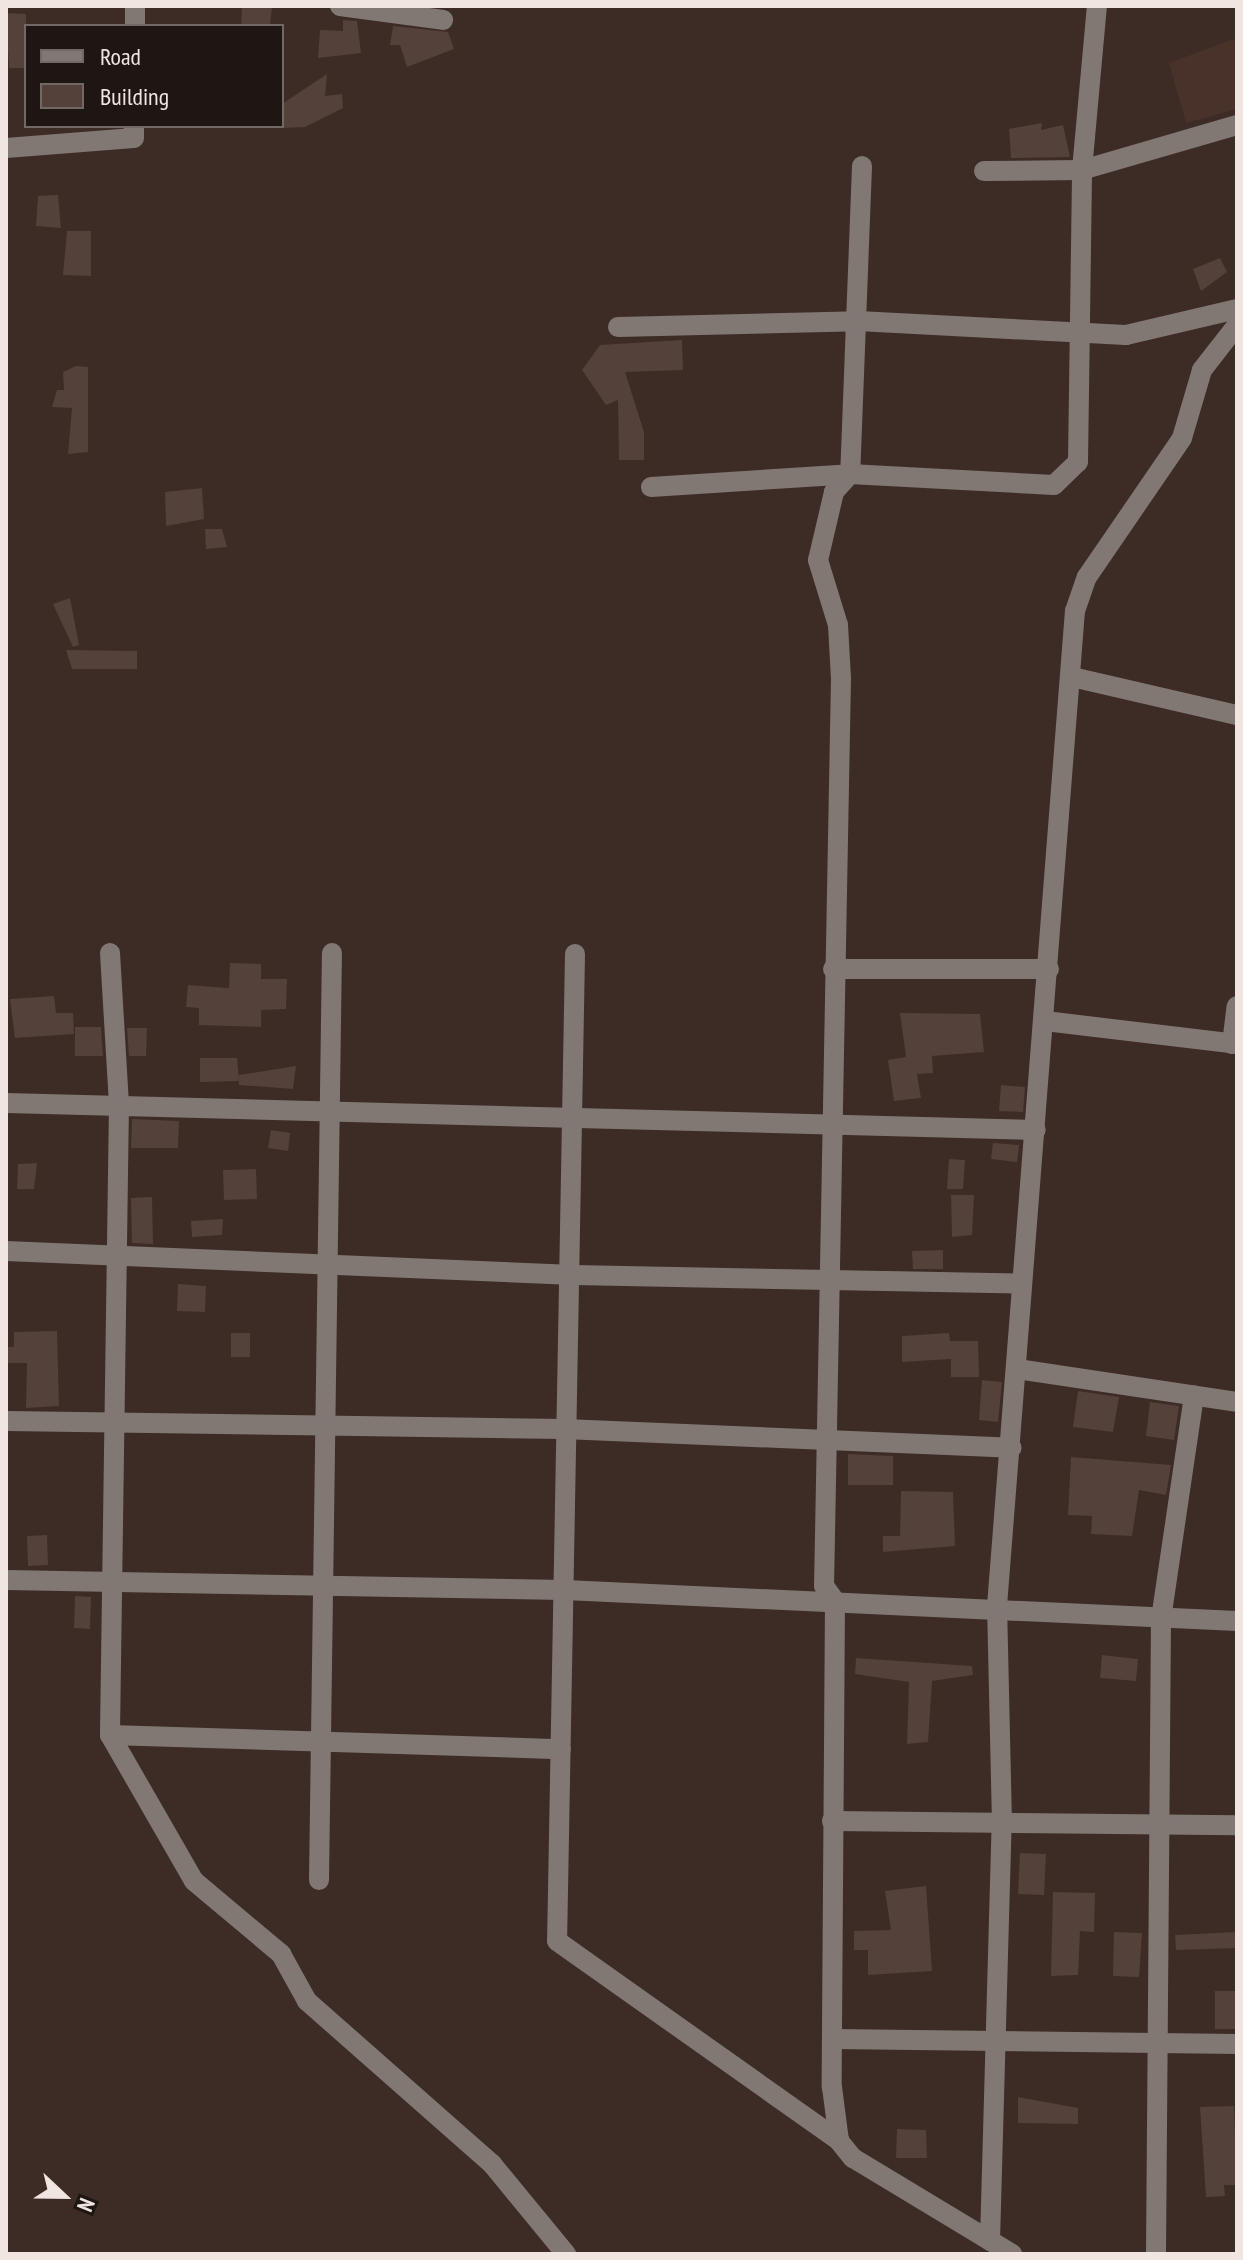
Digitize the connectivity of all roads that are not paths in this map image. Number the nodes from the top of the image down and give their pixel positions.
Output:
1 (340, 6) edge
2 (1097, 6) edge
3 (443, 20) dead end
4 (1237, 125) edge
5 (134, 128) edge
6 (6, 148) edge
7 (862, 166) dead end
8 (1082, 170) junction
9 (984, 171) dead end
10 (1237, 309) edge
11 (858, 321) junction
12 (1237, 325) edge
13 (618, 327) dead end
14 (1076, 331) junction
15 (850, 474) junction
16 (651, 487) dead end
17 (1072, 677) junction
18 (1237, 715) edge
19 (110, 953) dead end
20 (332, 953) dead end
21 (575, 954) dead end
22 (833, 969) junction
23 (1049, 969) junction
24 (1237, 1006) edge
25 (1045, 1021) junction
26 (1235, 1044) edge
27 (6, 1103) edge
28 (119, 1104) junction
29 (329, 1111) junction
30 (573, 1116) junction
31 (1036, 1130) junction
32 (833, 1131) junction
33 (6, 1251) edge
34 (116, 1253) junction
35 (326, 1260) junction
36 (573, 1275) junction
37 (828, 1282) junction
38 (1022, 1284) junction
39 (1017, 1369) junction
40 (1194, 1395) junction
41 (1237, 1402) edge
42 (6, 1421) edge
43 (113, 1423) junction
44 (324, 1425) junction
45 (564, 1429) junction
46 (825, 1444) junction
47 (1012, 1448) junction
48 (6, 1580) edge
49 (110, 1580) junction
50 (322, 1584) junction
51 (565, 1590) junction
52 (835, 1601) junction
53 (997, 1606) junction
54 (1161, 1619) junction
55 (1237, 1621) edge
56 (110, 1735) junction
57 (320, 1745) junction
58 (561, 1749) junction
59 (832, 1821) junction
60 (1002, 1824) junction
61 (1237, 1825) edge
62 (1160, 1827) junction
63 (319, 1880) dead end
64 (832, 2039) junction
65 (998, 2039) junction
66 (1157, 2042) junction
67 (1237, 2044) edge
68 (839, 2141) junction
69 (990, 2241) junction
70 (566, 2254) edge
71 (1012, 2254) edge
72 (1156, 2254) edge

1 - 3 street
2 - 8 street
4 - 8 street
5 - 6 street
7 - 11 street
8 - 9 street
8 - 14 street
10 - 14 street
11 - 13 street
11 - 14 street
11 - 15 street
12 - 17 street
14 - 15 street
15 - 16 street
15 - 22 street
17 - 18 street
17 - 23 street
19 - 28 street
20 - 29 street
21 - 30 street
22 - 23 street
22 - 32 street
23 - 25 street
24 - 26 street
25 - 26 street
25 - 31 street
27 - 28 street
28 - 29 street
28 - 34 street
29 - 30 street
29 - 35 street
30 - 32 street
30 - 36 street
31 - 32 street
31 - 38 street
32 - 37 street
33 - 34 street
34 - 35 street
34 - 43 street
35 - 36 street
35 - 44 street
36 - 37 street
36 - 45 street
37 - 38 street
37 - 46 street
38 - 39 street
39 - 40 street
39 - 47 street
40 - 41 street
40 - 54 street
42 - 43 street
43 - 44 street
43 - 49 street
44 - 45 street
44 - 50 street
45 - 46 street
45 - 51 street
46 - 47 street
46 - 52 street
47 - 53 street
48 - 49 street
49 - 50 street
49 - 56 street
50 - 51 street
50 - 57 street
51 - 52 street
51 - 58 street
52 - 53 street
52 - 59 street
53 - 54 street
53 - 60 street
54 - 55 street
54 - 62 street
56 - 57 street
56 - 70 street
57 - 58 street
57 - 63 street
58 - 68 street
59 - 60 street
59 - 64 street
60 - 62 street
60 - 65 street
61 - 62 street
62 - 66 street
64 - 65 street
64 - 68 street
65 - 66 street
65 - 69 street
66 - 67 street
66 - 72 street
68 - 69 street
69 - 71 street

